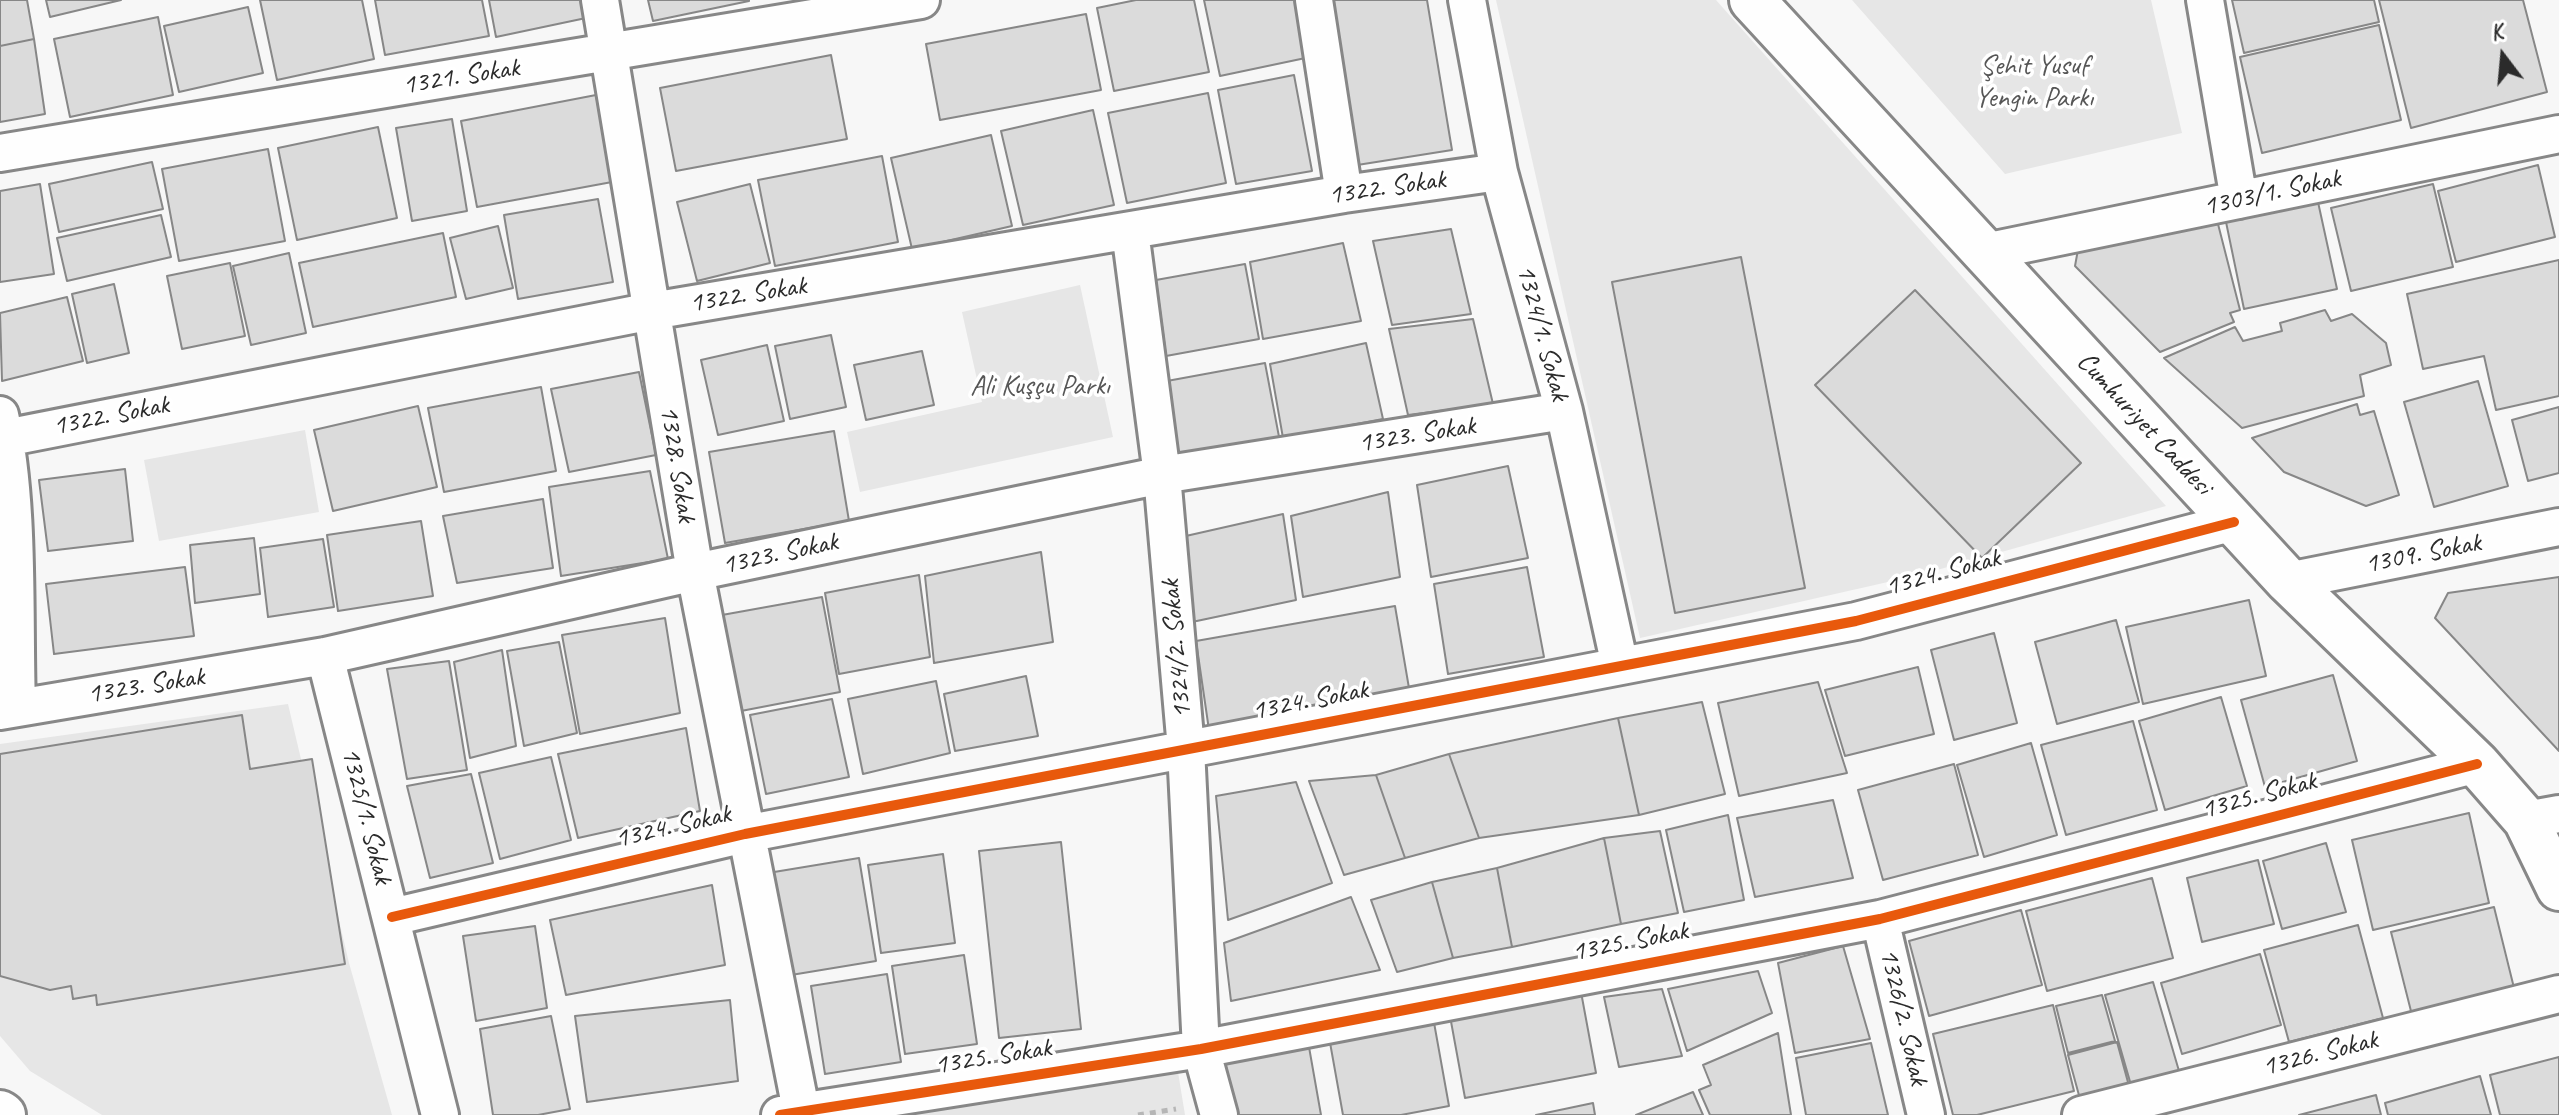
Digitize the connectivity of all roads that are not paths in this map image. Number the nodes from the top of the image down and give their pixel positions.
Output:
1 (600, 0) edge
2 (921, 0) edge
3 (1314, 0) edge
4 (1467, 0) edge
5 (1752, 0) edge
6 (2205, 0) edge
7 (609, 53) junction
8 (2559, 134) edge
9 (0, 153) edge
10 (1499, 172) junction
11 (1344, 194) junction
12 (2239, 200) junction
13 (1130, 231) junction
14 (1985, 252) junction
15 (652, 311) junction
16 (1564, 411) junction
17 (2, 430) edge
18 (1162, 475) junction
19 (2234, 522) junction
20 (2559, 527) edge
21 (695, 572) junction
22 (2288, 581) junction
23 (325, 656) junction
24 (1620, 666) junction
25 (9, 709) edge
26 (1186, 749) junction
27 (2477, 764) junction
28 (2543, 817) edge
29 (745, 834) junction
30 (2559, 888) edge
31 (392, 917) junction
32 (1880, 919) junction
33 (2559, 994) edge
34 (1201, 1049) junction
35 (795, 1114) edge
36 (440, 1115) edge
37 (1219, 1115) edge
38 (1926, 1115) edge
39 (2081, 1115) edge

1 - 7 street, 1328. Sokak
2 - 7 street, 1321. Sokak
3 - 11 street
4 - 10 street, 1324/1. Sokak
5 - 14 main road, Cumhuriyet Caddesi
6 - 12 street
7 - 9 street, 1321. Sokak
7 - 15 street, 1328. Sokak
8 - 12 street, 1303/1. Sokak
10 - 11 street, 1322. Sokak
10 - 16 street, 1324/1. Sokak
11 - 13 street, 1322. Sokak
12 - 14 street, 1303/1. Sokak
13 - 15 street, 1322. Sokak
13 - 18 street, 1324/2. Sokak
14 - 19 main road, Cumhuriyet Caddesi
15 - 17 street, 1322. Sokak
15 - 21 street, 1328. Sokak
16 - 18 street, 1323. Sokak
16 - 24 street, 1324/1. Sokak
17 - 25 street
18 - 21 street, 1323. Sokak
18 - 26 street, 1324/2. Sokak
19 - 22 main road, Cumhuriyet Caddesi
19 - 24 street, 1324. Sokak
20 - 22 street, 1309. Sokak
21 - 23 street, 1323. Sokak
21 - 29 street, 1328. Sokak
22 - 27 main road, Cumhuriyet Caddesi
23 - 25 street, 1323. Sokak
23 - 31 street, 1325/1. Sokak
24 - 26 street, 1324. Sokak
26 - 29 street, 1324. Sokak
26 - 34 street, 1324/2. Sokak
27 - 28 main road, Cumhuriyet Caddesi
27 - 32 street, 1325. Sokak
28 - 30 main road, Cumhuriyet Caddesi
29 - 31 street, 1324. Sokak
29 - 35 street, 1328. Sokak
31 - 36 street, 1325/1. Sokak
32 - 34 street, 1325. Sokak
32 - 38 street, 1326/2. Sokak
33 - 39 street, 1326. Sokak
34 - 35 street, 1325. Sokak
34 - 37 street, 1324/2. Sokak

